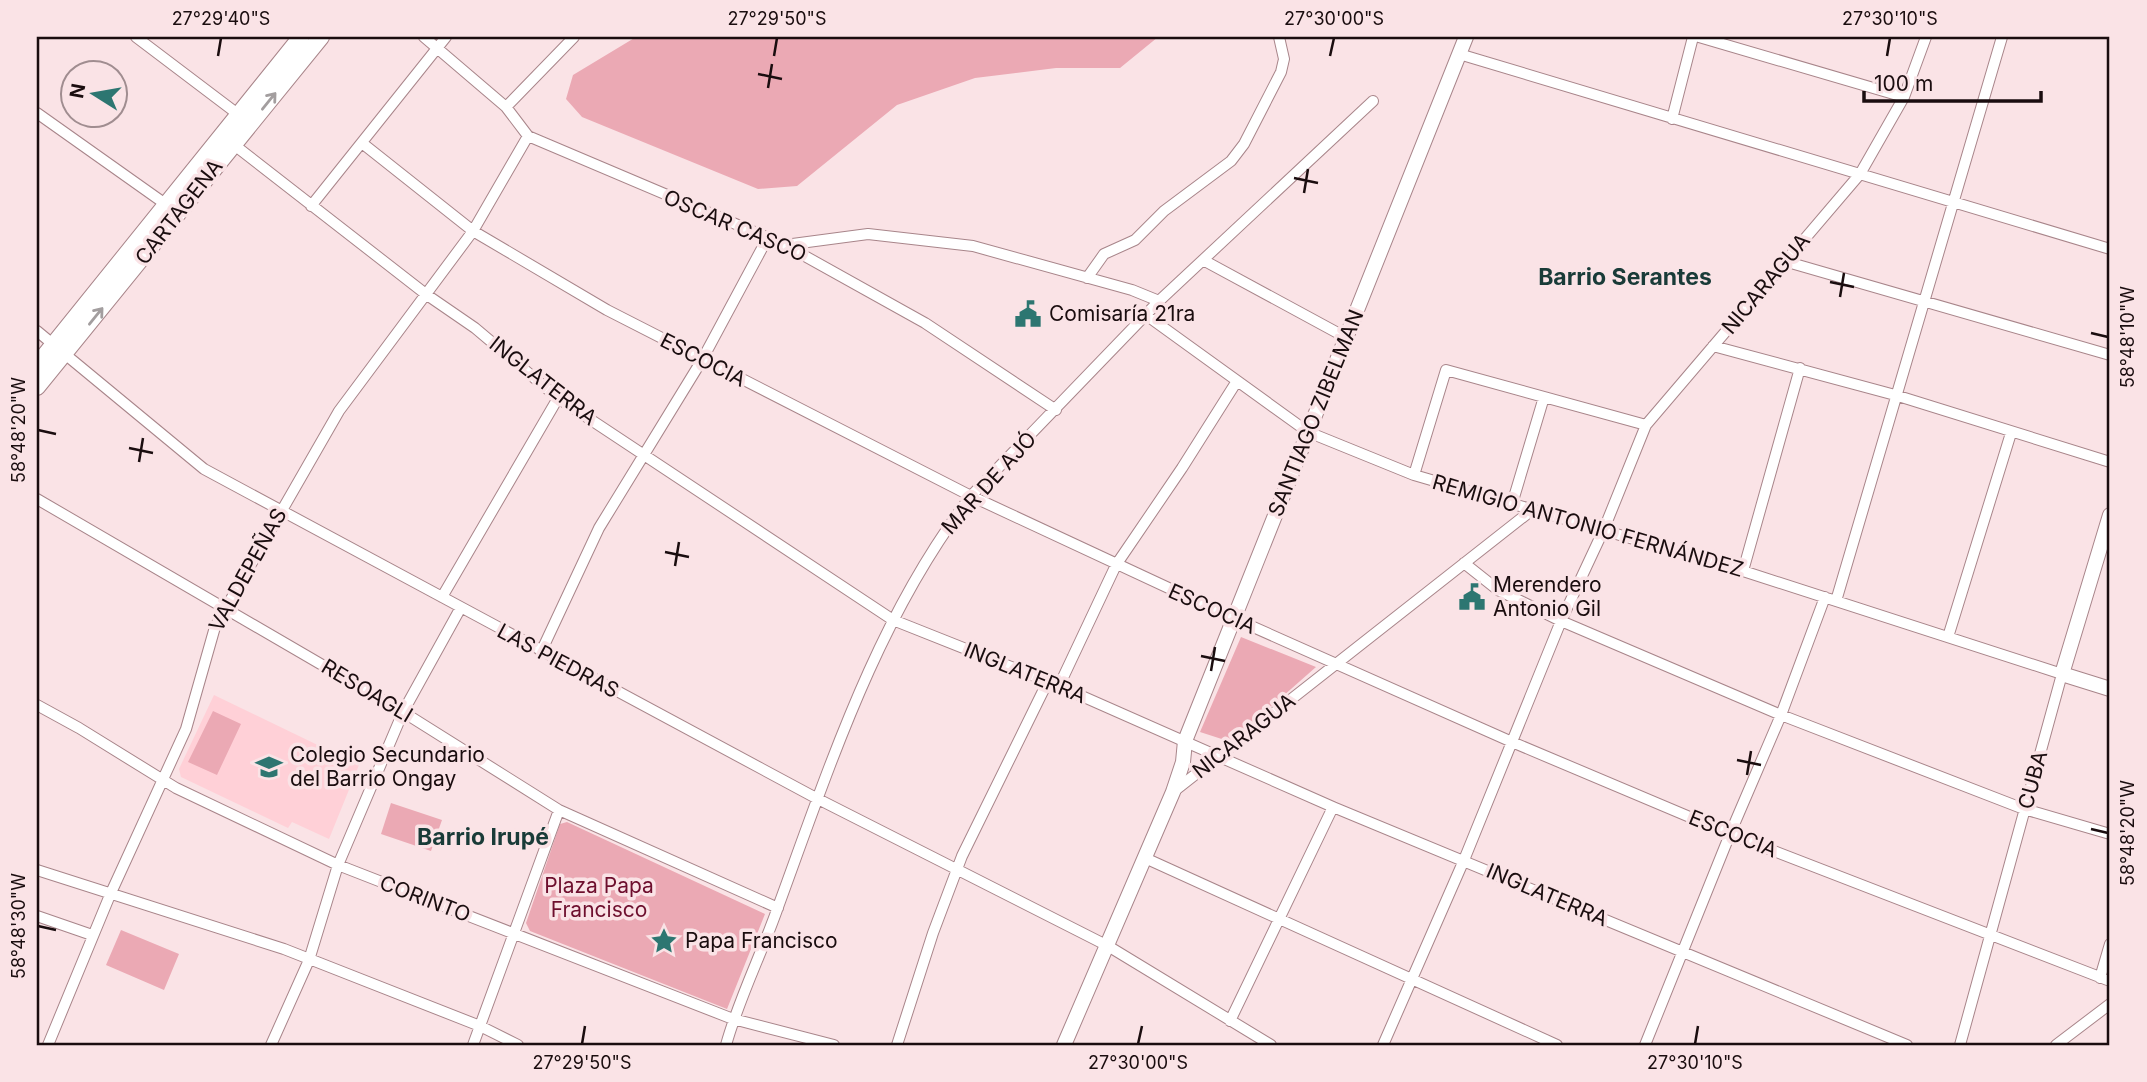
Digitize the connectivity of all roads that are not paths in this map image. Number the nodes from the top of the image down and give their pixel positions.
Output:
1 (136, 37) edge
2 (301, 37) edge
3 (321, 37) edge
4 (424, 37) edge
5 (446, 37) edge
6 (574, 37) edge
7 (1279, 37) edge
8 (1466, 37) edge
9 (1693, 37) edge
10 (1699, 37) edge
11 (1926, 37) edge
12 (2002, 37) edge
13 (436, 47) junction
14 (1459, 54) junction
15 (1904, 97) junction
16 (1373, 100) dead end
17 (506, 107) junction
18 (37, 113) edge
19 (1672, 119) junction
20 (245, 120) junction
21 (528, 136) junction
22 (362, 142) junction
23 (233, 144) junction
24 (1860, 174) junction
25 (1952, 201) junction
26 (311, 206) junction
27 (173, 209) junction
28 (473, 230) junction
29 (767, 239) junction
30 (785, 245) junction
31 (2110, 249) edge
32 (1202, 260) junction
33 (1784, 261) junction
34 (1087, 278) junction
35 (427, 295) junction
36 (1924, 300) junction
37 (1159, 301) junction
38 (1146, 315) junction
39 (37, 331) edge
40 (1346, 338) junction
41 (1713, 346) junction
42 (60, 350) junction
43 (2110, 355) edge
44 (702, 360) junction
45 (37, 365) edge
46 (1800, 368) junction
47 (1237, 381) junction
48 (37, 387) edge
49 (1895, 396) junction
50 (1544, 397) junction
51 (558, 398) junction
52 (1056, 410) junction
53 (1646, 425) junction
54 (1308, 432) junction
55 (2011, 433) junction
56 (645, 456) junction
57 (2110, 462) edge
58 (1414, 475) junction
59 (971, 496) junction
60 (37, 499) edge
61 (1512, 504) junction
62 (280, 510) junction
63 (1532, 510) junction
64 (2110, 515) edge
65 (1604, 529) junction
66 (1464, 563) junction
67 (1116, 565) junction
68 (1743, 571) junction
69 (442, 597) junction
70 (1825, 597) junction
71 (1836, 601) junction
72 (227, 609) junction
73 (460, 609) junction
74 (1233, 618) junction
75 (893, 620) junction
76 (1561, 621) junction
77 (1948, 636) junction
78 (541, 652) junction
79 (1337, 664) junction
80 (2062, 674) junction
81 (1054, 683) junction
82 (2110, 689) edge
83 (37, 705) edge
84 (403, 712) junction
85 (1781, 715) junction
86 (1185, 741) junction
87 (1512, 742) junction
88 (1218, 757) junction
89 (164, 781) junction
90 (1173, 792) junction
91 (816, 798) junction
92 (1333, 807) junction
93 (2024, 809) junction
94 (559, 810) junction
95 (1730, 834) junction
96 (2110, 834) edge
97 (1145, 858) junction
98 (1464, 860) junction
99 (338, 865) junction
100 (37, 870) edge
101 (957, 871) junction
102 (110, 895) junction
103 (778, 908) junction
104 (37, 916) edge
105 (1279, 919) junction
106 (514, 934) junction
107 (1992, 934) junction
108 (92, 935) junction
109 (2110, 944) edge
110 (1108, 946) junction
111 (1684, 953) junction
112 (309, 960) junction
113 (1413, 978) junction
114 (2105, 979) edge
115 (2110, 1004) edge
116 (733, 1019) junction
117 (1230, 1021) junction
118 (480, 1026) junction
119 (48, 1045) edge
120 (271, 1045) edge
121 (473, 1045) edge
122 (518, 1045) edge
123 (726, 1045) edge
124 (834, 1045) edge
125 (897, 1045) edge
126 (1064, 1045) edge
127 (1271, 1045) edge
128 (1382, 1045) edge
129 (1557, 1045) edge
130 (1645, 1045) edge
131 (1907, 1045) edge
132 (1960, 1045) edge
133 (2056, 1045) edge

1 - 20 street
2 - 20 main road, CARTAGENA
20 -> 3 main road, CARTAGENA
4 - 13 street, OSCAR CASCO
5 - 13 street
6 - 17 street
7 - 34 street
8 - 14 street, SANTIAGO ZIBELMAN
9 - 19 street
10 - 15 street
11 - 15 street, NICARAGUA
12 - 25 street
13 - 17 street, OSCAR CASCO
13 - 22 street
14 - 19 street
14 - 40 street, SANTIAGO ZIBELMAN
15 - 24 street, NICARAGUA
16 - 32 street, MAR DE AJÓ
17 - 21 street, OSCAR CASCO
18 - 27 street
19 - 24 street
20 - 23 main road, CARTAGENA
20 - 27 main road, CARTAGENA
21 - 28 street, VALDEPEÑAS
21 - 29 street, OSCAR CASCO
22 - 26 street
22 - 28 street, ESCOCIA
23 - 26 street, INGLATERRA
23 - 27 main road, CARTAGENA
24 - 25 street
24 - 33 street, NICARAGUA
25 - 31 street
25 - 36 street
26 - 35 street, INGLATERRA
27 - 42 main road, CARTAGENA
28 - 35 street, VALDEPEÑAS
28 - 44 street, ESCOCIA
29 - 30 street, OSCAR CASCO
29 - 44 street
30 - 34 street
30 - 52 street, OSCAR CASCO
32 - 37 street, MAR DE AJÓ
32 - 40 street
33 - 36 street
33 - 41 street, NICARAGUA
34 - 37 street
35 - 51 street, INGLATERRA
35 - 62 street, VALDEPEÑAS
36 - 43 street
36 - 49 street
37 - 38 street, MAR DE AJÓ
38 - 47 street, REMIGIO ANTONIO FERNÁNDEZ
38 - 52 street, MAR DE AJÓ
39 - 42 street, LAS PIEDRAS
40 - 54 street, SANTIAGO ZIBELMAN
41 - 46 street
41 - 53 street, NICARAGUA
42 - 45 main road, CARTAGENA
42 - 48 main road, CARTAGENA
42 - 62 street, LAS PIEDRAS
44 - 56 street
44 - 59 street, ESCOCIA
46 - 49 street
46 - 68 street
47 - 54 street, REMIGIO ANTONIO FERNÁNDEZ
47 - 67 street
49 - 55 street
49 - 71 street
50 - 53 street
50 - 58 street
50 - 61 street
51 - 56 street, INGLATERRA
51 - 69 street
52 - 59 street, MAR DE AJÓ
53 - 65 street, NICARAGUA
54 - 58 street, REMIGIO ANTONIO FERNÁNDEZ
54 - 74 street, SANTIAGO ZIBELMAN
55 - 57 street
55 - 77 street
56 - 75 street, INGLATERRA
56 - 78 street
58 - 61 street, REMIGIO ANTONIO FERNÁNDEZ
59 - 67 street, ESCOCIA
59 - 75 street, MAR DE AJÓ
60 - 72 street, RESOAGLI
61 - 63 street, REMIGIO ANTONIO FERNÁNDEZ
62 - 69 street, LAS PIEDRAS
62 - 72 street, VALDEPEÑAS
63 - 65 street, REMIGIO ANTONIO FERNÁNDEZ
63 - 66 street, NICARAGUA
64 - 80 street, CUBA
65 - 68 street, REMIGIO ANTONIO FERNÁNDEZ
65 - 76 street, NICARAGUA
66 - 76 street
66 - 79 street, NICARAGUA
67 - 74 street, ESCOCIA
67 - 81 street
68 - 70 street, REMIGIO ANTONIO FERNÁNDEZ
69 - 73 street, LAS PIEDRAS
70 - 71 street, REMIGIO ANTONIO FERNÁNDEZ
70 - 85 street
71 - 77 street, REMIGIO ANTONIO FERNÁNDEZ
72 - 84 street, RESOAGLI
72 - 89 street, VALDEPEÑAS
73 - 78 street, LAS PIEDRAS
73 - 84 street
74 - 79 street, ESCOCIA
74 - 86 street, SANTIAGO ZIBELMAN
75 - 81 street, INGLATERRA
75 - 91 street, MAR DE AJÓ
76 - 85 street
76 - 87 street, NICARAGUA
77 - 80 street, REMIGIO ANTONIO FERNÁNDEZ
78 - 91 street, LAS PIEDRAS
79 - 87 street, ESCOCIA
79 - 88 street, NICARAGUA
80 - 82 street
80 - 93 street, CUBA
81 - 86 street, INGLATERRA
81 - 101 street
83 - 89 street, CORINTO
84 - 94 street, RESOAGLI
84 - 99 street
85 - 93 street
85 - 95 street
86 - 88 street, INGLATERRA
86 - 90 street, SANTIAGO ZIBELMAN
87 - 95 street, ESCOCIA
87 - 98 street, NICARAGUA
88 - 90 street, NICARAGUA
88 - 92 street, INGLATERRA
89 - 99 street, CORINTO
89 - 102 street, VALDEPEÑAS
90 - 97 street, NICARAGUA
91 - 101 street, LAS PIEDRAS
91 - 103 street, MAR DE AJÓ
92 - 98 street, INGLATERRA
92 - 105 street
93 - 96 street
93 - 107 street, CUBA
94 - 103 street, RESOAGLI
94 - 106 street
95 - 107 street, ESCOCIA
95 - 111 street
97 - 105 street
97 - 110 street, NICARAGUA
98 - 111 street, INGLATERRA
98 - 113 street, NICARAGUA
99 - 106 street, CORINTO
99 - 112 street
100 - 102 street
101 - 110 street, LAS PIEDRAS
101 - 125 street
102 - 108 street, VALDEPEÑAS
102 - 112 street
103 - 116 street, MAR DE AJÓ
104 - 108 street
105 - 113 street
105 - 117 street
106 - 116 street, CORINTO
106 - 118 street
107 - 114 street, ESCOCIA
107 - 132 street, CUBA
108 - 119 street, VALDEPEÑAS
109 - 114 street
110 - 117 street, LAS PIEDRAS
110 - 126 street, NICARAGUA
111 - 130 street
111 - 131 street, INGLATERRA
112 - 118 street
112 - 120 street
113 - 128 street, NICARAGUA
113 - 129 street
115 - 133 street
116 - 123 street, MAR DE AJÓ
116 - 124 street, CORINTO
117 - 127 street, LAS PIEDRAS
118 - 121 street
118 - 122 street

